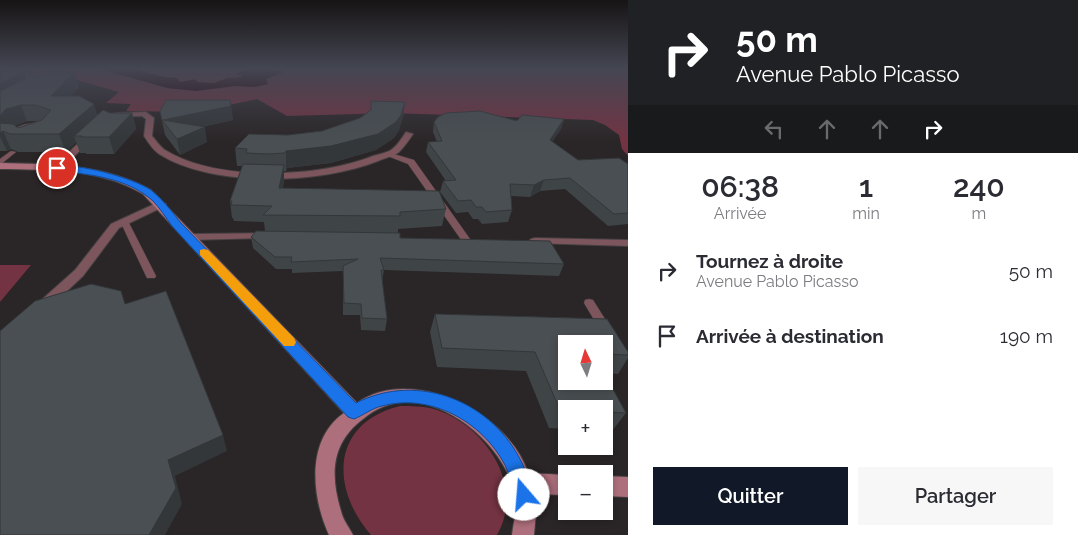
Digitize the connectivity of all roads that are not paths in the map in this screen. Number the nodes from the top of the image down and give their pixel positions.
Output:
1 (106, 121) edge
2 (45, 125) edge
3 (96, 131) edge
4 (409, 134) dead end
5 (15, 139) edge
6 (13, 152) edge
7 (387, 154) junction
8 (0, 164) edge
9 (57, 168) junction
10 (161, 204) junction
11 (124, 221) junction
12 (190, 237) junction
13 (280, 237) edge
14 (448, 239) edge
15 (470, 240) joint
16 (524, 241) edge
17 (628, 243) edge
18 (151, 276) dead end
19 (589, 303) dead end
20 (34, 314) edge
21 (609, 335) edge
22 (354, 412) junction
23 (522, 483) junction
24 (558, 485) edge
25 (613, 486) edge
26 (628, 487) edge
27 (342, 535) edge
28 (523, 535) edge

1 - 7 street
2 - 5 lane
3 - 9 street
4 - 7 street
6 - 8 lane
7 - 15 lane
8 - 9 street
9 - 10 street
10 - 11 street
10 - 12 street
11 - 18 lane
11 - 20 street
12 - 13 street
12 - 22 street
14 - 15 street
16 - 17 street
19 - 21 lane
22 - 23 street
22 - 27 street
23 - 24 street
23 - 28 street
25 - 26 street

